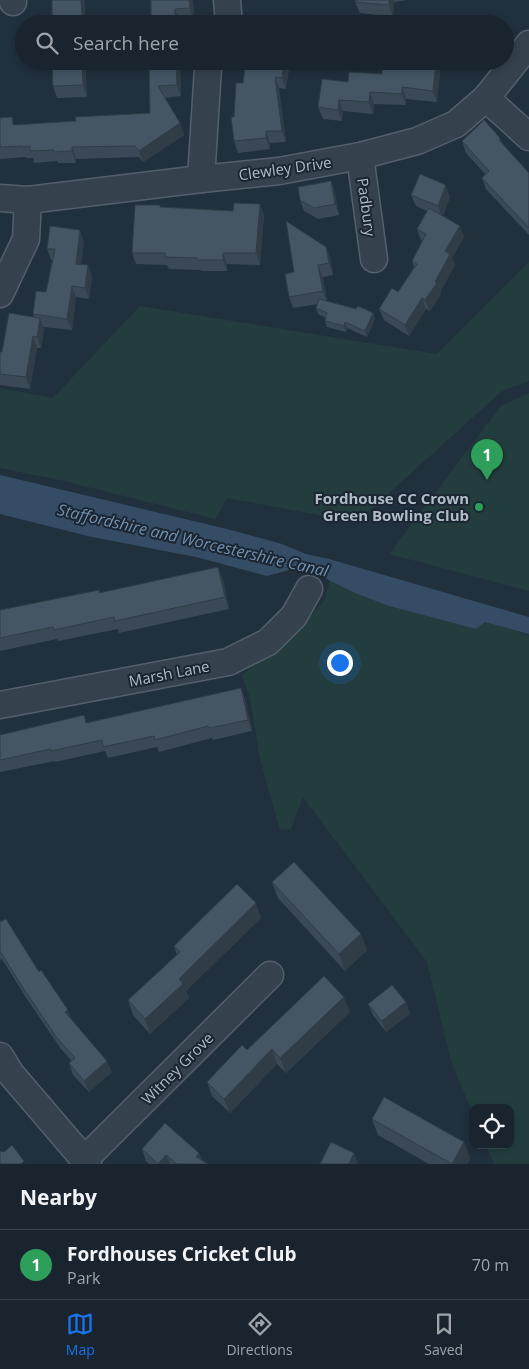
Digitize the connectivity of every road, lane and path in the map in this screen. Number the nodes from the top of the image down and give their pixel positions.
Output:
1 (227, 0) edge
2 (228, 15) edge
3 (529, 44) edge
4 (514, 63) edge
5 (208, 70) edge
6 (508, 70) edge
7 (486, 98) junction
8 (529, 137) edge
9 (360, 156) junction
10 (202, 179) junction
11 (0, 198) edge
12 (28, 200) junction
13 (374, 259) dead end
14 (0, 294) edge
15 (308, 589) dead end
16 (0, 705) edge
17 (270, 975) dead end
18 (4, 1071) edge
19 (86, 1162) edge

1 - 2 street
3 - 4 street, Clewley Drive
5 - 10 street
6 - 7 street, Clewley Drive
7 - 8 street
7 - 9 street, Clewley Drive
9 - 10 street, Clewley Drive
9 - 13 street, Padbury
10 - 12 street, Clewley Drive
11 - 12 street, Clewley Drive
12 - 14 street
15 - 16 street, Marsh Lane
17 - 19 street, Witney Grove
18 - 19 street

